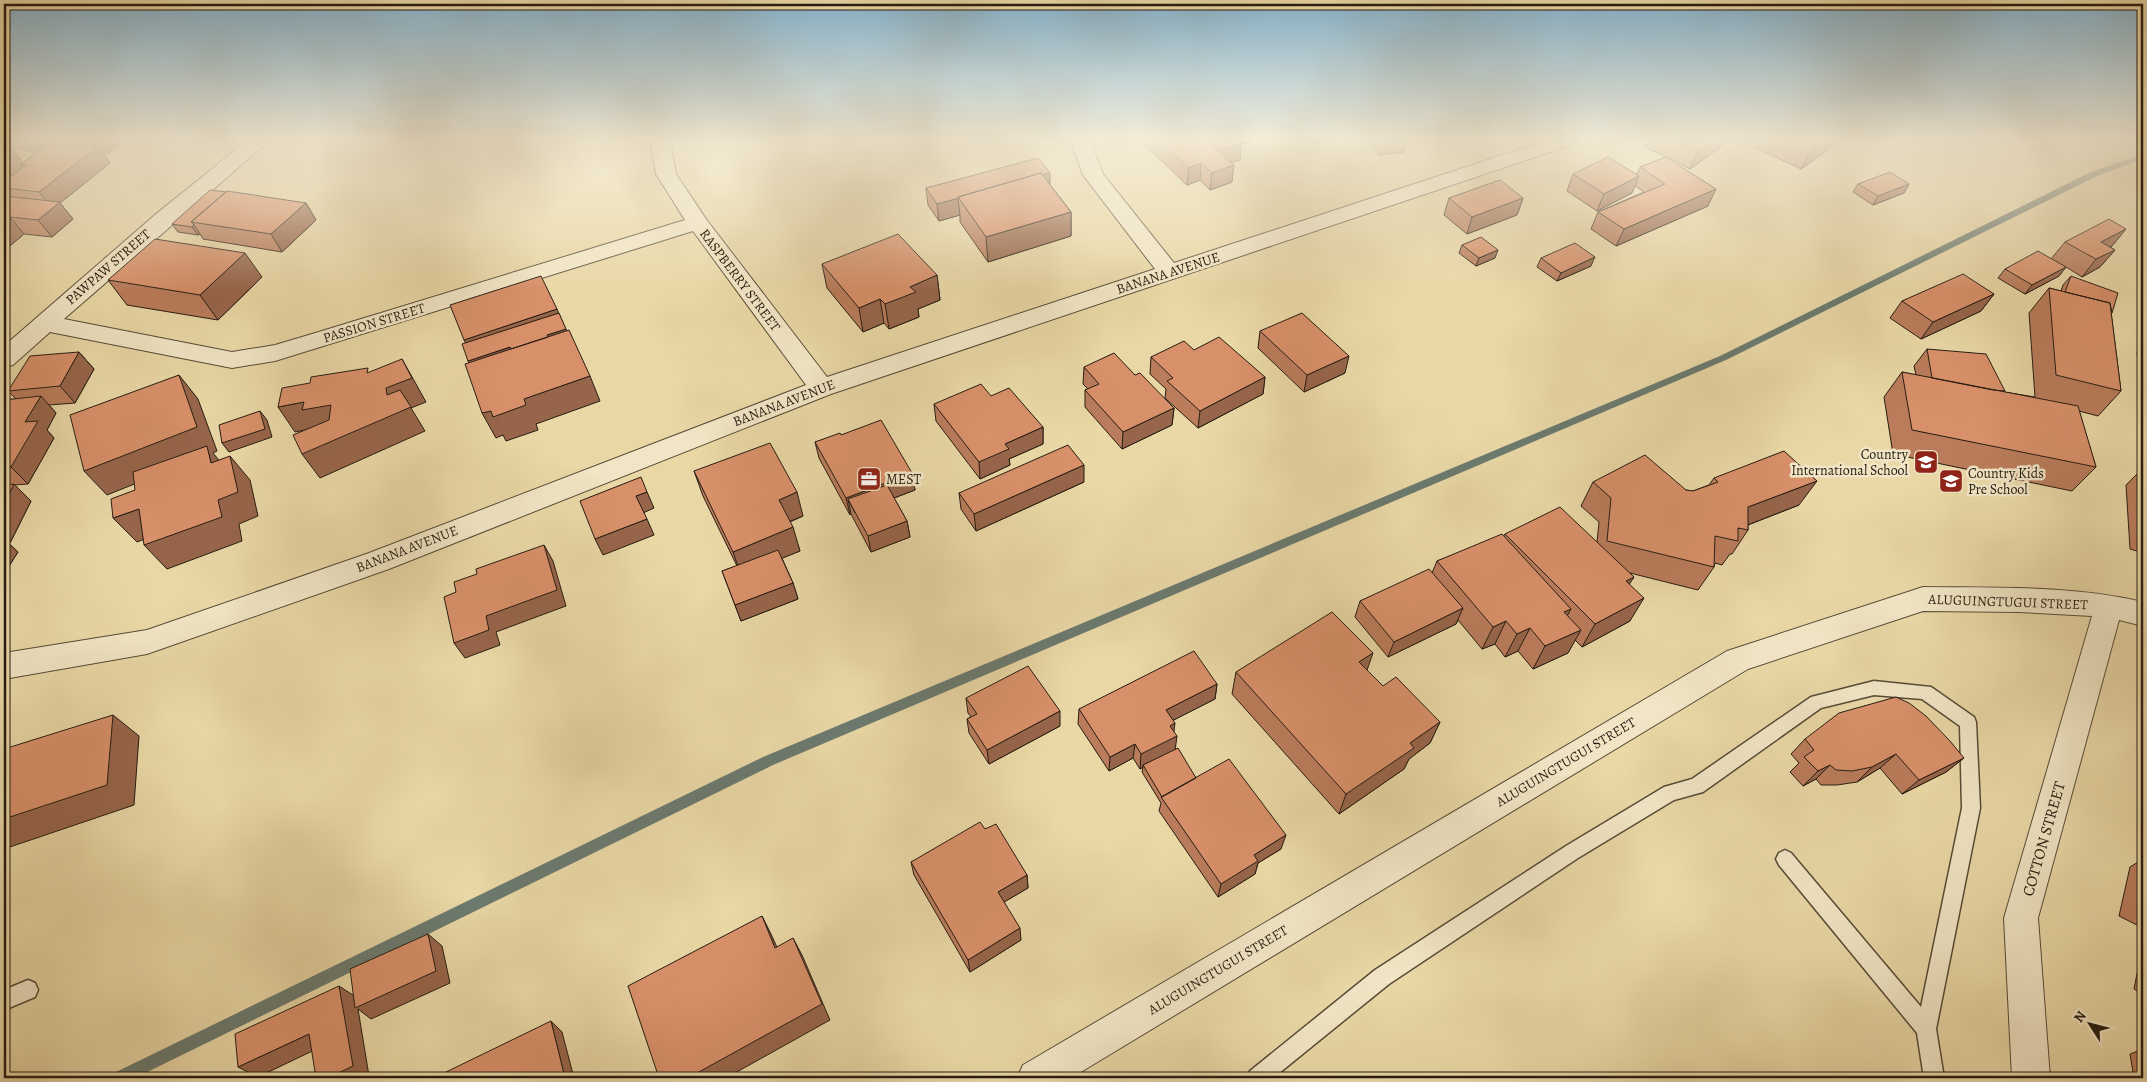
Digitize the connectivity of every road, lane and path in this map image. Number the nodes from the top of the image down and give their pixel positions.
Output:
1 (199, 190) edge
2 (677, 190) edge
3 (1104, 190) edge
4 (1394, 190) edge
5 (698, 223) junction
6 (1169, 272) junction
7 (44, 323) junction
8 (4, 359) edge
9 (822, 388) junction
10 (2109, 606) junction
11 (2143, 614) edge
12 (4, 666) edge
13 (1785, 859) dead end
14 (28, 990) dead end
15 (4, 1000) edge
16 (1926, 1029) junction
17 (1036, 1078) edge
18 (1257, 1078) edge
19 (1934, 1078) edge
20 (2031, 1078) edge

1 - 7 street, PAWPAW STREET
2 - 5 street, RASPBERRY STREET
3 - 6 street
4 - 6 street, BANANA AVENUE
5 - 7 street, PASSION STREET
5 - 9 street, RASPBERRY STREET
6 - 9 street, BANANA AVENUE
7 - 8 street, PAWPAW STREET
9 - 12 street, BANANA AVENUE
10 - 11 street, ALUGUINGTUGUI STREET
10 - 17 street, ALUGUINGTUGUI STREET
10 - 20 street, COTTON STREET
13 - 16 lane
14 - 15 lane
16 - 18 lane
16 - 19 lane

